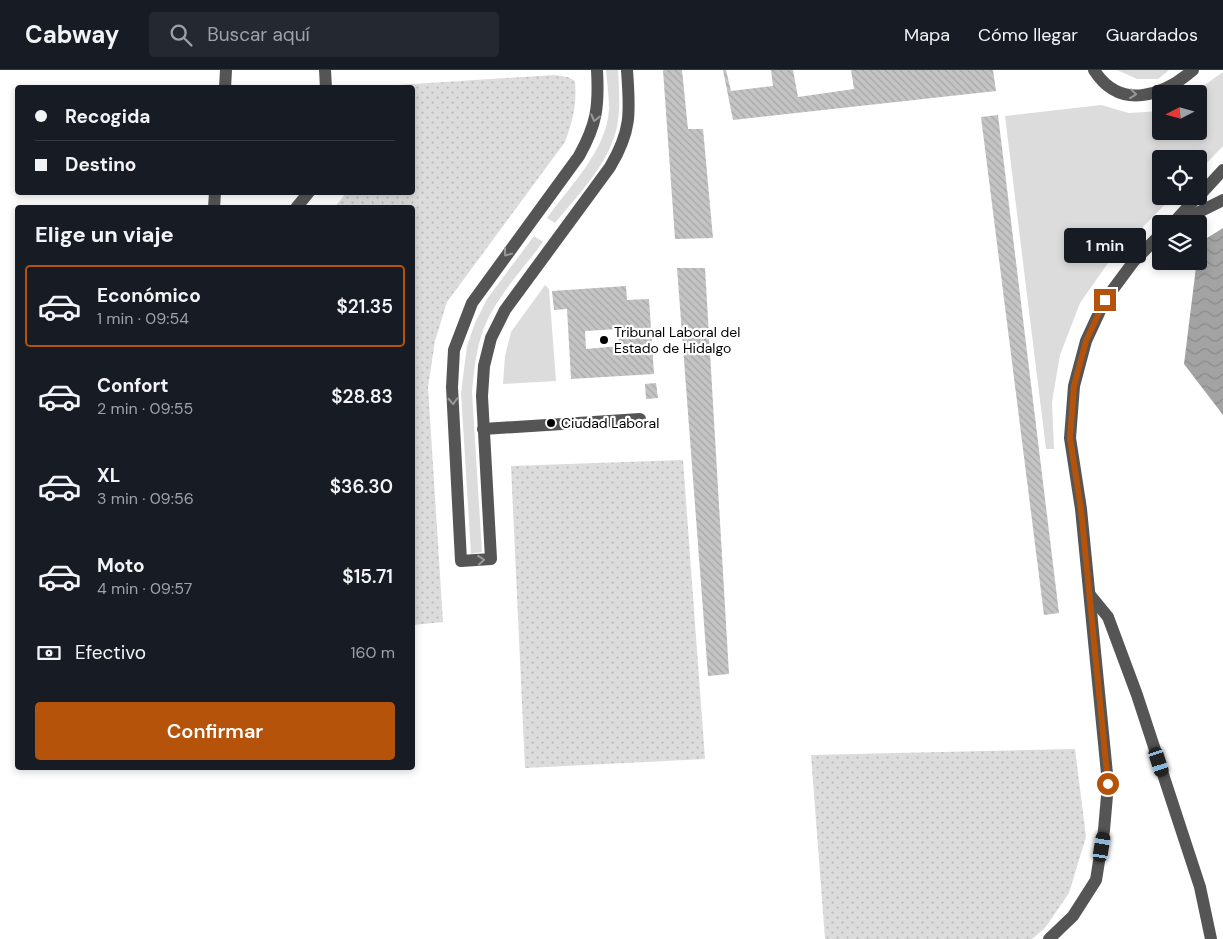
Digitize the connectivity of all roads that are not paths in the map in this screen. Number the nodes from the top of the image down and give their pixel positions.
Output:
1 (226, 70) edge
2 (325, 70) edge
3 (596, 70) edge
4 (627, 70) edge
5 (1094, 70) edge
6 (1193, 70) edge
7 (225, 85) edge
8 (326, 85) edge
9 (1223, 170) edge
10 (1207, 187) edge
11 (307, 195) edge
12 (1223, 200) edge
13 (298, 205) edge
14 (1191, 205) edge
15 (1182, 215) edge
16 (1192, 215) edge
17 (1152, 243) edge
18 (640, 419) dead end
19 (483, 429) junction
20 (1090, 595) junction
21 (1049, 939) edge
22 (1211, 939) edge

1 - 7 street
2 - 8 street
3 -> 19 street
4 - 19 street
5 -> 6 street
9 - 10 street
11 - 13 street
12 - 16 street
14 - 15 street
17 - 20 street
18 - 19 street
20 - 21 street
20 - 22 street

